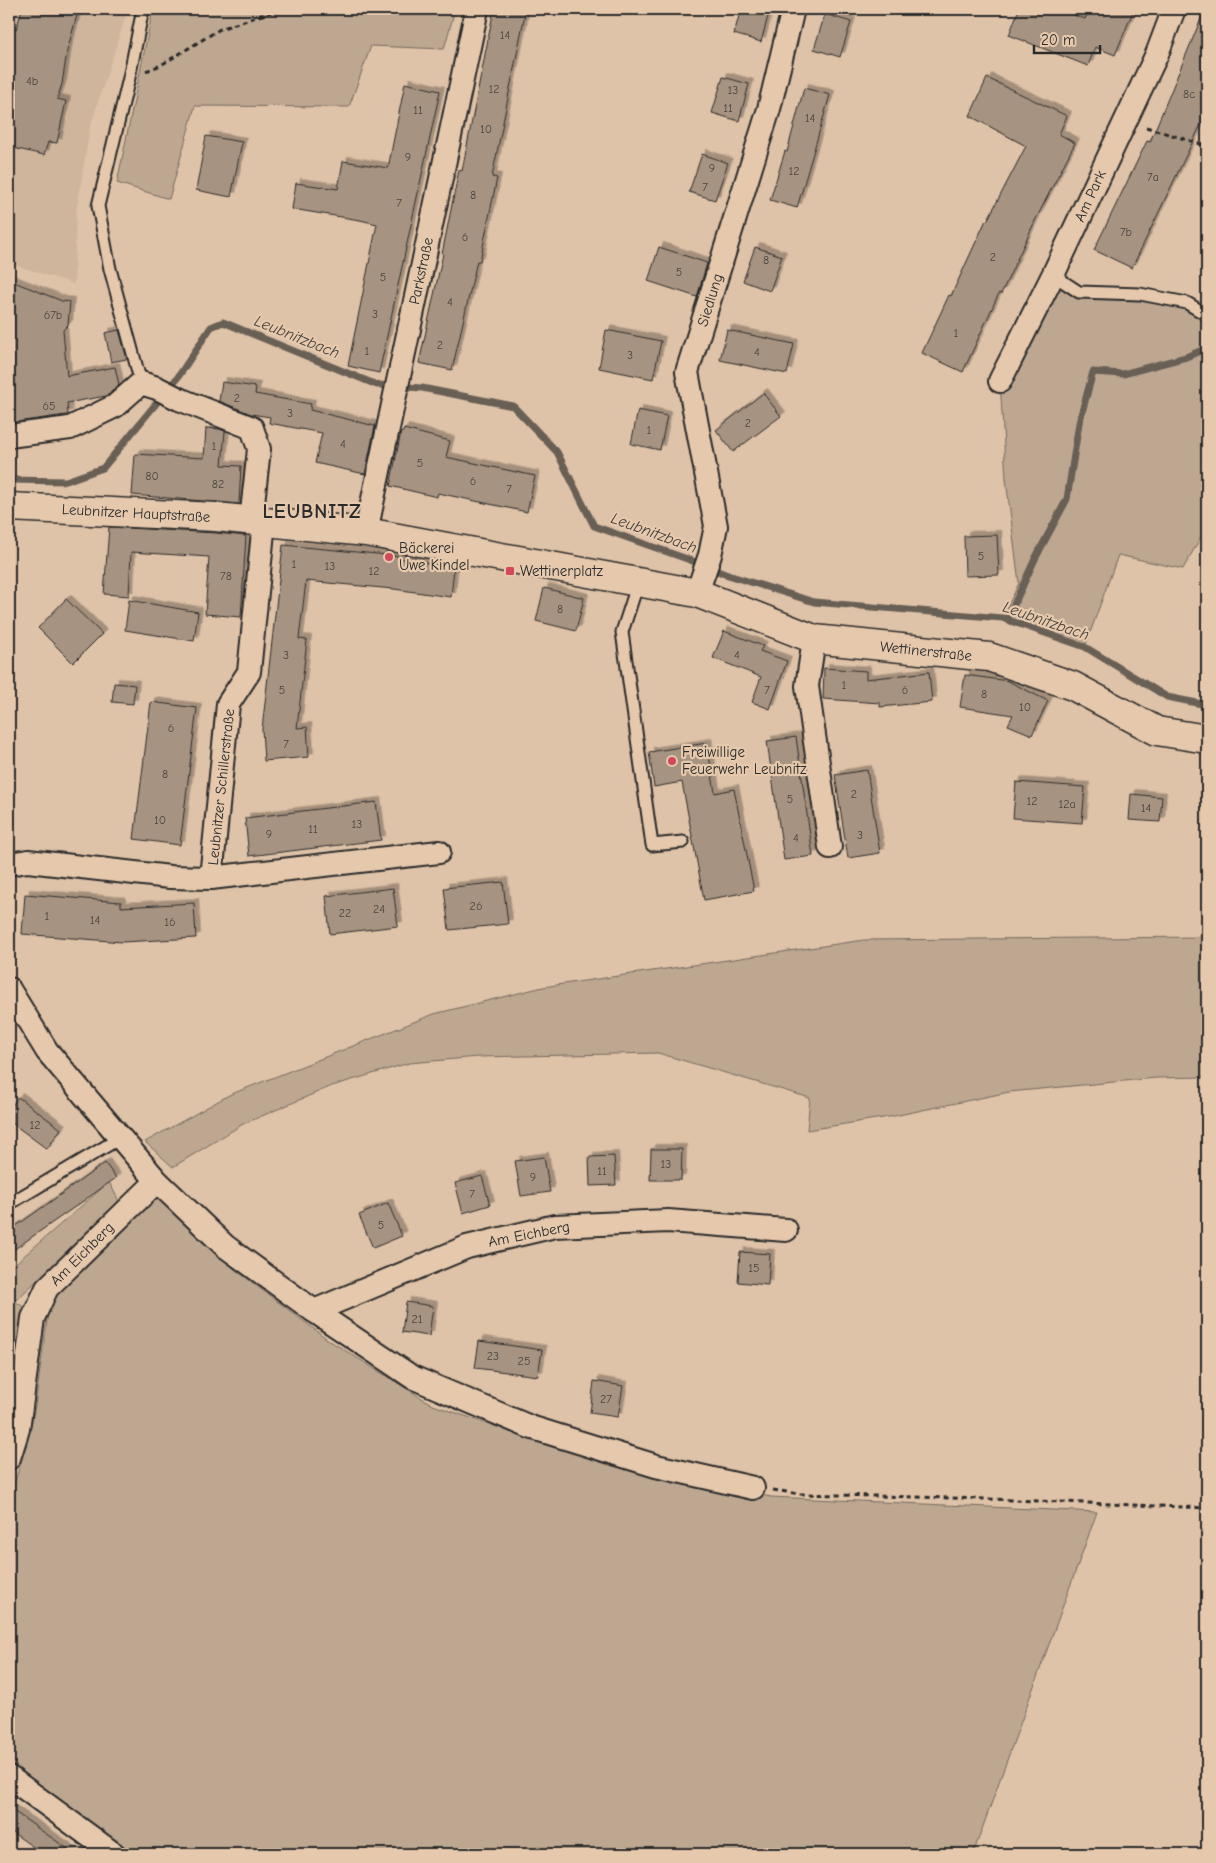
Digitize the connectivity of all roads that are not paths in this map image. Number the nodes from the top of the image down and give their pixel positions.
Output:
1 (143, 9) edge
2 (477, 9) edge
3 (793, 9) edge
4 (1174, 9) edge
5 (1053, 275) junction
6 (1207, 315) edge
7 (1000, 381) dead end
8 (149, 385) junction
9 (9, 436) edge
10 (9, 507) edge
11 (258, 522) junction
12 (366, 532) junction
13 (638, 583) junction
14 (698, 587) junction
15 (814, 638) junction
16 (1207, 739) edge
17 (683, 842) dead end
18 (830, 847) dead end
19 (439, 852) dead end
20 (9, 864) edge
21 (211, 878) junction
22 (9, 989) edge
23 (120, 1138) junction
24 (157, 1181) junction
25 (9, 1204) edge
26 (786, 1230) dead end
27 (314, 1311) junction
28 (9, 1458) edge
29 (753, 1488) road end
30 (9, 1777) edge
31 (114, 1854) edge

1 - 8 lane
2 - 12 street, Parkstraße
3 - 14 street, Siedlung
4 - 5 street, Am Park
5 - 6 lane
5 - 7 street, Am Park
8 - 9 street
8 - 11 street
10 - 11 street, Leubnitzer Hauptstraße
11 - 12 street
11 - 21 street, Leubnitzer Schillerstraße
12 - 13 street
13 - 14 street, Wettinerstraße
13 - 17 lane
14 - 15 street, Wettinerstraße
15 - 16 street, Wettinerstraße
15 - 18 street
19 - 21 street, Leubnitzer Schillerstraße
20 - 21 street, Leubnitzer Schillerstraße
22 - 23 street
23 - 24 street
23 - 25 lane
24 - 27 street
24 - 28 street, Am Eichberg
26 - 27 street, Am Eichberg
27 - 29 street
30 - 31 street

